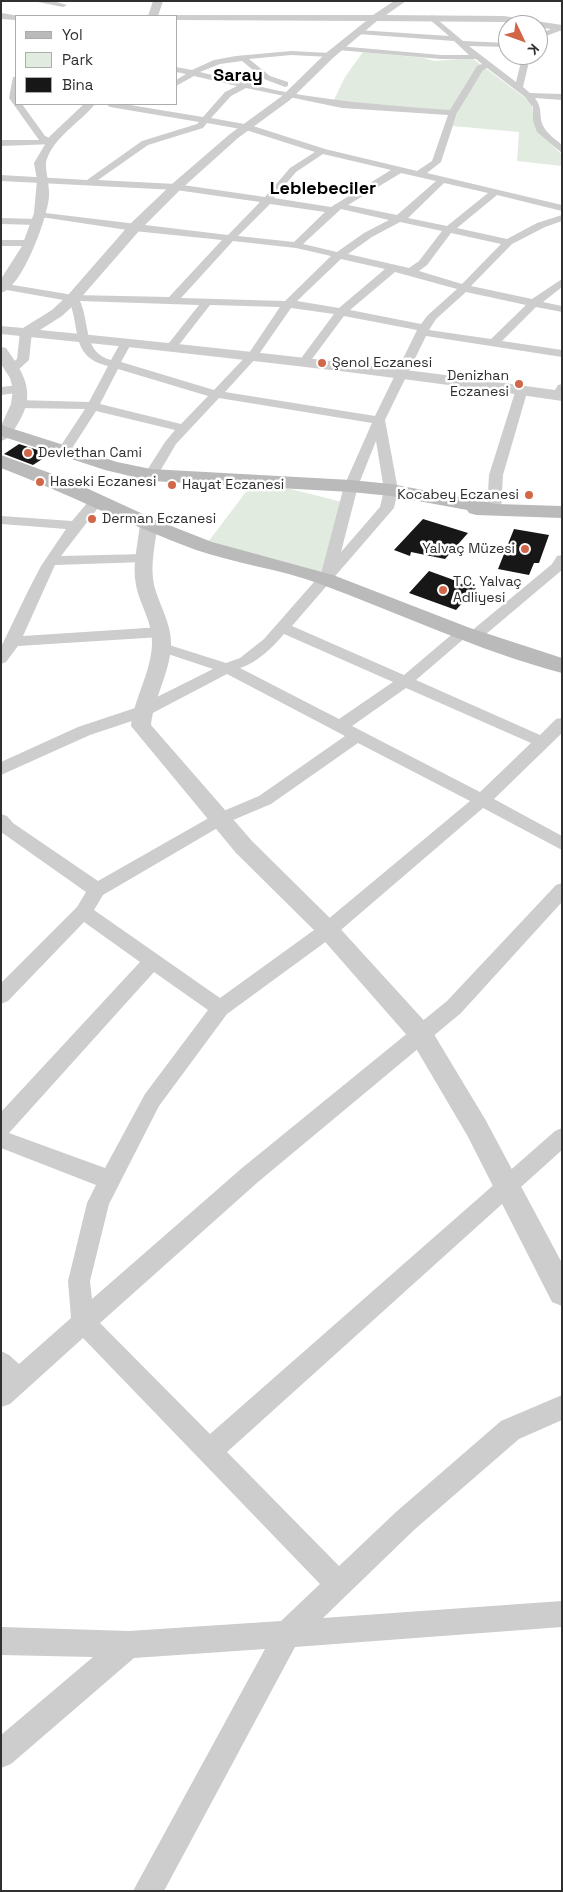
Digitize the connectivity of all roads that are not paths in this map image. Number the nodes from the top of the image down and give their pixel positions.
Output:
1 (37, 1) edge
2 (158, 1) edge
3 (401, 1) edge
4 (63, 6) edge
5 (153, 15) edge
6 (1, 16) edge
7 (15, 17) edge
8 (178, 17) edge
9 (377, 17) junction
10 (432, 17) junction
11 (562, 28) edge
12 (358, 32) junction
13 (548, 33) edge
14 (401, 36) junction
15 (459, 41) junction
16 (498, 44) edge
17 (334, 52) junction
18 (399, 53) junction
19 (477, 56) junction
20 (236, 58) junction
21 (488, 65) junction
22 (524, 65) edge
23 (178, 69) edge
24 (195, 73) junction
25 (267, 78) junction
26 (178, 83) edge
27 (247, 85) junction
28 (297, 86) junction
29 (519, 88) junction
30 (1, 95) edge
31 (528, 95) junction
32 (288, 96) junction
33 (562, 97) edge
34 (15, 100) edge
35 (19, 105) edge
36 (89, 105) edge
37 (128, 105) edge
38 (145, 106) edge
39 (453, 113) junction
40 (204, 122) junction
41 (247, 127) junction
42 (52, 142) junction
43 (1, 143) edge
44 (562, 150) edge
45 (322, 151) junction
46 (400, 169) junction
47 (419, 174) junction
48 (1, 178) edge
49 (44, 179) junction
50 (442, 180) junction
51 (90, 182) junction
52 (176, 187) junction
53 (494, 193) junction
54 (268, 200) junction
55 (337, 208) junction
56 (562, 208) edge
57 (40, 218) junction
58 (399, 218) junction
59 (562, 218) edge
60 (1, 221) edge
61 (134, 228) junction
62 (449, 229) junction
63 (230, 239) junction
64 (1, 242) edge
65 (508, 242) junction
66 (30, 243) junction
67 (296, 245) junction
68 (338, 256) junction
69 (393, 268) junction
70 (7, 271) edge
71 (411, 272) junction
72 (562, 282) edge
73 (2, 288) edge
74 (464, 288) junction
75 (73, 298) junction
76 (172, 301) junction
77 (207, 302) junction
78 (534, 303) junction
79 (288, 304) junction
80 (562, 309) edge
81 (341, 312) junction
82 (1, 330) edge
83 (424, 330) junction
84 (26, 332) junction
85 (82, 338) junction
86 (494, 343) junction
87 (124, 344) junction
88 (171, 348) junction
89 (1, 350) edge
90 (562, 354) edge
91 (253, 355) junction
92 (306, 362) junction
93 (114, 364) junction
94 (13, 368) junction
95 (403, 373) junction
96 (522, 389) junction
97 (1, 390) edge
98 (560, 393) edge
99 (216, 394) junction
100 (19, 397) junction
101 (93, 406) junction
102 (379, 420) junction
103 (184, 429) junction
104 (3, 432) edge
105 (64, 450) junction
106 (1, 461) edge
107 (150, 475) junction
108 (348, 494) junction
109 (98, 499) junction
110 (389, 499) junction
111 (494, 509) junction
112 (562, 512) edge
113 (1, 520) edge
114 (149, 524) junction
115 (73, 525) junction
116 (144, 558) junction
117 (562, 559) edge
118 (52, 561) junction
119 (556, 575) edge
120 (326, 579) junction
121 (282, 627) junction
122 (468, 635) junction
123 (161, 639) junction
124 (15, 641) junction
125 (1, 659) edge
126 (562, 666) edge
127 (227, 668) junction
128 (406, 681) junction
129 (141, 712) junction
130 (562, 723) edge
131 (341, 726) junction
132 (356, 736) junction
133 (542, 742) junction
134 (1, 770) edge
135 (482, 800) junction
136 (220, 819) junction
137 (1, 820) edge
138 (562, 844) edge
139 (97, 890) junction
140 (562, 890) edge
141 (83, 912) junction
142 (328, 930) junction
143 (152, 961) junction
144 (1, 996) edge
145 (220, 1008) junction
146 (420, 1033) junction
147 (1, 1127) edge
148 (562, 1137) edge
149 (1, 1139) edge
150 (110, 1180) junction
151 (506, 1185) junction
152 (562, 1292) edge
153 (83, 1322) junction
154 (1, 1363) edge
155 (10, 1388) edge
156 (562, 1407) edge
157 (209, 1451) junction
158 (339, 1584) junction
159 (562, 1614) edge
160 (288, 1633) junction
161 (1, 1641) edge
162 (129, 1645) junction
163 (1, 1754) edge
164 (148, 1891) edge

1 - 4 street
2 - 5 street
3 - 9 street
6 - 7 street
8 - 9 street
9 - 10 street
9 - 12 street
10 - 11 street
10 - 15 street
11 - 13 street
12 - 14 street
12 - 17 street
14 - 15 street
14 - 18 street
15 - 16 street
15 - 19 street
17 - 18 street
17 - 20 street
17 - 28 street
18 - 19 street
19 - 21 street
20 - 24 street
20 - 25 street
21 - 29 street
21 - 39 street
22 - 29 street
23 - 24 street
24 - 26 street
24 - 27 street
25 - 27 street
25 - 28 street
27 - 32 street
27 - 40 street
28 - 32 street
29 - 31 street
30 - 34 street
31 - 33 street
31 - 44 street
32 - 39 street
32 - 41 street
35 - 42 street
36 - 42 street
37 - 38 street
38 - 40 street
39 - 47 street
40 - 41 street
40 - 51 street
41 - 45 street
41 - 52 street
42 - 43 street
42 - 49 street
45 - 46 street
45 - 54 street
46 - 47 street
46 - 55 street
47 - 50 street
48 - 49 street
49 - 51 street
49 - 57 street
50 - 53 street
50 - 58 street
51 - 52 street
52 - 54 street
52 - 61 street
53 - 56 street
53 - 62 street
54 - 55 street
54 - 63 street
55 - 58 street
55 - 67 street
57 - 60 street
57 - 61 street
57 - 66 street
58 - 62 street
58 - 68 street
59 - 65 street
61 - 63 street
61 - 75 street
62 - 65 street
62 - 71 street
63 - 67 street
63 - 76 street
64 - 66 street
65 - 74 street
66 - 70 street
67 - 68 street
68 - 69 street
68 - 79 street
69 - 71 street
69 - 81 street
70 - 73 street
71 - 74 street
72 - 78 street
73 - 75 street
74 - 78 street
74 - 83 street
75 - 76 street
75 - 84 street
75 - 85 street
76 - 77 street
77 - 79 street
77 - 88 street
78 - 80 street
78 - 86 street
79 - 81 street
79 - 91 street
81 - 83 street
81 - 92 street
82 - 84 street
83 - 86 street
83 - 95 street
84 - 85 street
84 - 94 street
85 - 87 street
85 - 93 street
86 - 90 street
87 - 88 street
87 - 93 street
88 - 91 street
89 - 94 street
91 - 92 street
91 - 99 street
92 - 95 street
93 - 99 street
93 - 101 street
94 - 100 street
95 - 96 street
95 - 102 street
96 - 98 street
96 - 111 street
97 - 100 street
99 - 102 street
99 - 103 street
100 - 101 street
100 - 104 street
101 - 103 street
101 - 105 street
102 - 108 street
102 - 110 street
103 - 107 street
104 - 105 main road
105 - 107 main road
106 - 109 main road
107 - 108 main road
108 - 110 main road
108 - 120 street
109 - 114 main road
109 - 115 street
110 - 111 main road
110 - 120 street
111 - 112 main road
113 - 115 street
114 - 116 street
114 - 120 main road
115 - 118 street
116 - 118 street
116 - 123 street
117 - 119 street
118 - 124 street
119 - 122 street
120 - 121 street
120 - 122 main road
121 - 127 street
121 - 128 street
122 - 126 main road
122 - 128 street
123 - 124 street
123 - 127 street
123 - 129 street
124 - 125 street
127 - 129 street
127 - 131 street
128 - 131 street
128 - 133 street
129 - 134 street
129 - 136 street
130 - 133 street
131 - 132 street
132 - 135 street
132 - 136 street
133 - 135 street
135 - 138 street
135 - 142 street
136 - 139 street
136 - 142 street
137 - 139 street
139 - 141 street
140 - 146 street
141 - 143 street
141 - 144 street
142 - 145 street
142 - 146 street
143 - 145 street
143 - 147 street
145 - 150 street
146 - 151 street
146 - 153 street
148 - 151 street
149 - 150 street
150 - 153 street
151 - 152 street
151 - 157 street
153 - 155 street
153 - 157 street
154 - 155 street
156 - 158 street
157 - 158 street
158 - 160 street
159 - 160 street
160 - 162 street
160 - 164 street
161 - 162 street
162 - 163 street

